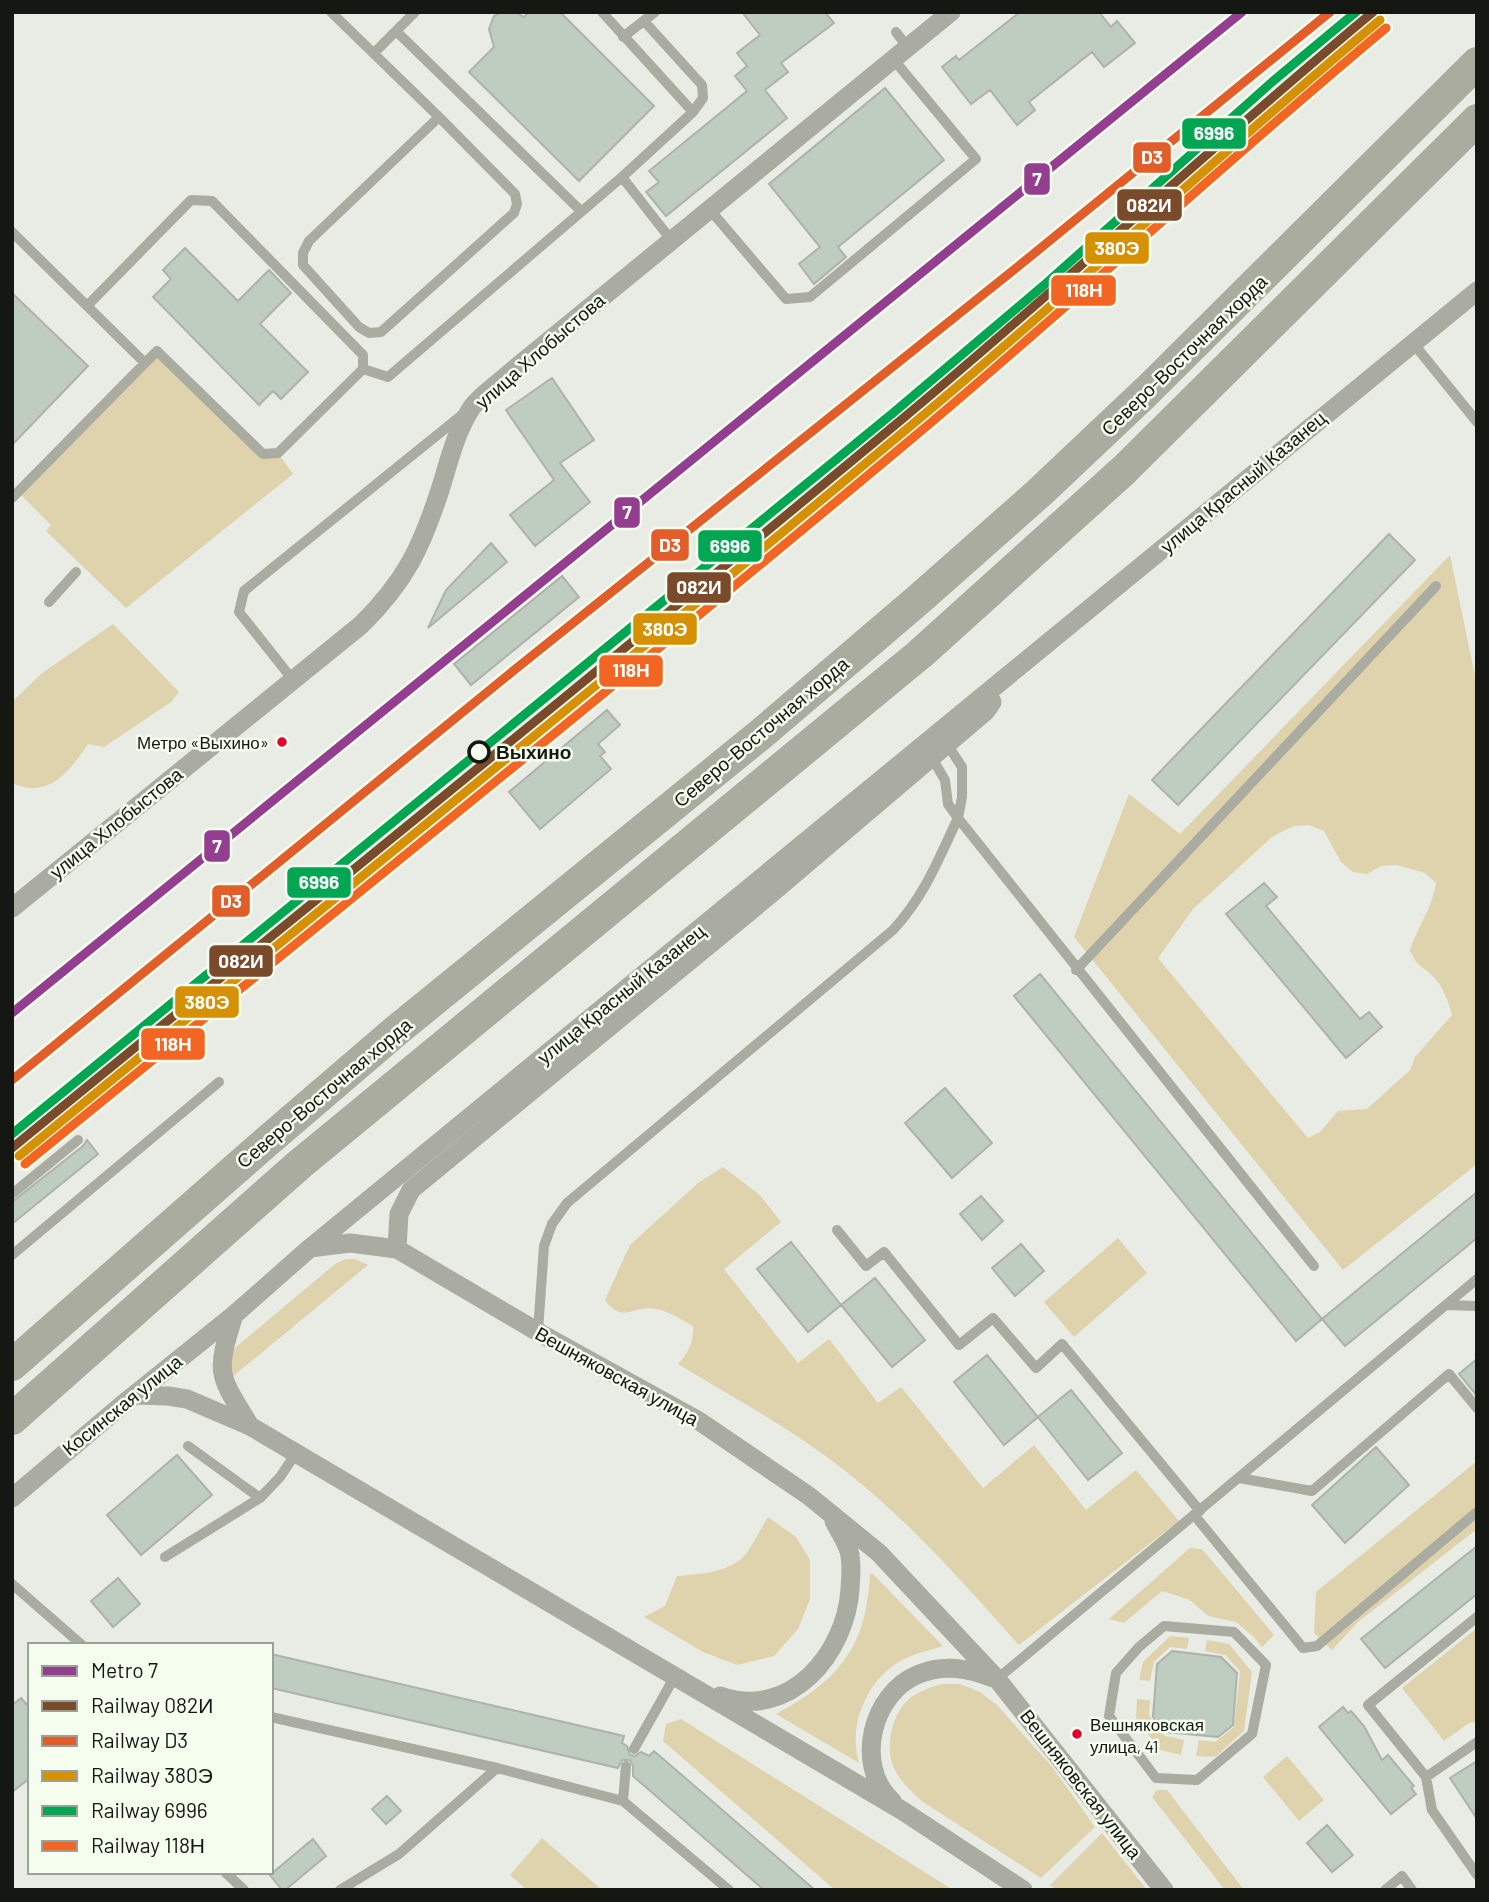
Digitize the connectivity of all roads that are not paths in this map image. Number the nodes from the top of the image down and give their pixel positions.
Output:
1 (331, 12) edge
2 (415, 12) edge
3 (601, 12) edge
4 (655, 12) edge
5 (951, 12) edge
6 (644, 20) junction
7 (396, 32) junction
8 (896, 32) dead end
9 (623, 37) junction
10 (374, 53) junction
11 (901, 54) junction
12 (1477, 64) edge
13 (693, 112) junction
14 (439, 117) junction
15 (1477, 120) edge
16 (622, 177) junction
17 (581, 211) junction
18 (711, 211) junction
19 (12, 232) edge
20 (672, 241) junction
21 (1477, 291) edge
22 (87, 306) junction
23 (1413, 343) junction
24 (145, 363) junction
25 (363, 369) junction
26 (473, 406) junction
27 (1477, 422) edge
28 (12, 498) edge
29 (76, 572) dead end
30 (1436, 586) dead end
31 (49, 602) dead end
32 (293, 680) junction
33 (944, 738) junction
34 (932, 758) junction
35 (958, 818) junction
36 (12, 908) edge
37 (1076, 970) junction
38 (219, 1082) dead end
39 (78, 1140) dead end
40 (12, 1194) edge
41 (837, 1230) dead end
42 (310, 1248) junction
43 (397, 1250) junction
44 (12, 1255) edge
45 (1314, 1266) dead end
46 (1477, 1279) edge
47 (1446, 1305) junction
48 (1477, 1306) edge
49 (234, 1315) junction
50 (538, 1332) junction
51 (12, 1364) edge
52 (135, 1395) junction
53 (1477, 1408) edge
54 (12, 1419) edge
55 (250, 1426) junction
56 (188, 1446) dead end
57 (296, 1453) junction
58 (1239, 1478) junction
59 (260, 1497) junction
60 (12, 1498) edge
61 (1477, 1512) edge
62 (831, 1513) junction
63 (1198, 1513) junction
64 (165, 1557) dead end
65 (12, 1584) edge
66 (1477, 1617) edge
67 (80, 1643) edge
68 (1116, 1673) joint
69 (674, 1676) junction
70 (997, 1679) junction
71 (273, 1717) edge
72 (1477, 1742) edge
73 (634, 1749) dead end
74 (626, 1766) dead end
75 (497, 1768) junction
76 (1426, 1777) junction
77 (623, 1801) junction
78 (904, 1811) junction
79 (227, 1874) edge
80 (1477, 1875) edge
81 (244, 1890) edge
82 (340, 1890) edge
83 (729, 1890) edge
84 (1023, 1890) edge
85 (1164, 1890) edge
86 (1385, 1890) edge
87 (1412, 1890) edge

1 - 10 lane
2 - 7 lane
3 - 9 lane
4 - 6 lane
5 - 11 street, улица Хлобыстова
6 - 9 lane
6 - 13 lane
7 - 10 lane
7 - 17 lane
8 - 11 lane
9 - 13 lane
10 - 14 lane
11 - 18 street, улица Хлобыстова
11 - 18 lane
12 - 51 main road, Северо-Восточная хорда
13 - 16 lane
14 - 14 lane
15 - 54 main road, Северо-Восточная хорда
16 - 17 lane
16 - 20 lane
17 - 25 lane
18 - 20 street, улица Хлобыстова
19 - 22 lane
20 - 26 street, улица Хлобыстова
21 - 23 street, улица Красный Казанец
22 - 24 lane
22 - 25 lane
23 - 27 lane
23 - 33 street, улица Красный Казанец
24 - 25 lane
24 - 28 lane
26 - 32 street, улица Хлобыстова
26 - 32 lane
29 - 31 lane
30 - 37 lane
32 - 36 street, улица Хлобыстова
33 - 34 street, улица Красный Казанец
33 - 35 lane
33 - 42 street, улица Красный Казанец
34 - 35 lane
34 - 43 street, улица Красный Казанец
35 - 37 lane
35 - 50 lane
37 - 45 lane
38 - 44 lane
39 - 40 lane
41 - 63 lane
42 - 43 street, Вешняковская улица
42 - 49 street, улица Красный Казанец
43 - 50 street, Вешняковская улица
46 - 47 lane
47 - 48 lane
47 - 58 lane
49 - 52 street, Косинская улица
49 - 55 street, Вешняковская улица
50 - 62 street, Вешняковская улица
52 - 55 street, Вешняковская улица
52 - 60 street, Косинская улица
53 - 58 lane
55 - 57 street, Вешняковская улица
56 - 59 lane
57 - 59 lane
57 - 69 street, Вешняковская улица
58 - 63 lane
59 - 64 lane
61 - 63 lane
62 - 69 street, Вешняковская улица
62 - 70 street, Вешняковская улица
63 - 70 lane
65 - 67 lane
66 - 76 lane
68 - 68 lane
69 - 73 lane
69 - 78 street, Вешняковская улица
70 - 78 street, Вешняковская улица
70 - 85 street, Вешняковская улица
71 - 75 lane
72 - 76 lane
74 - 77 lane
75 - 77 lane
75 - 82 lane
76 - 80 lane
77 - 83 lane
78 - 84 street, Вешняковская улица
79 - 81 lane
86 - 87 lane

